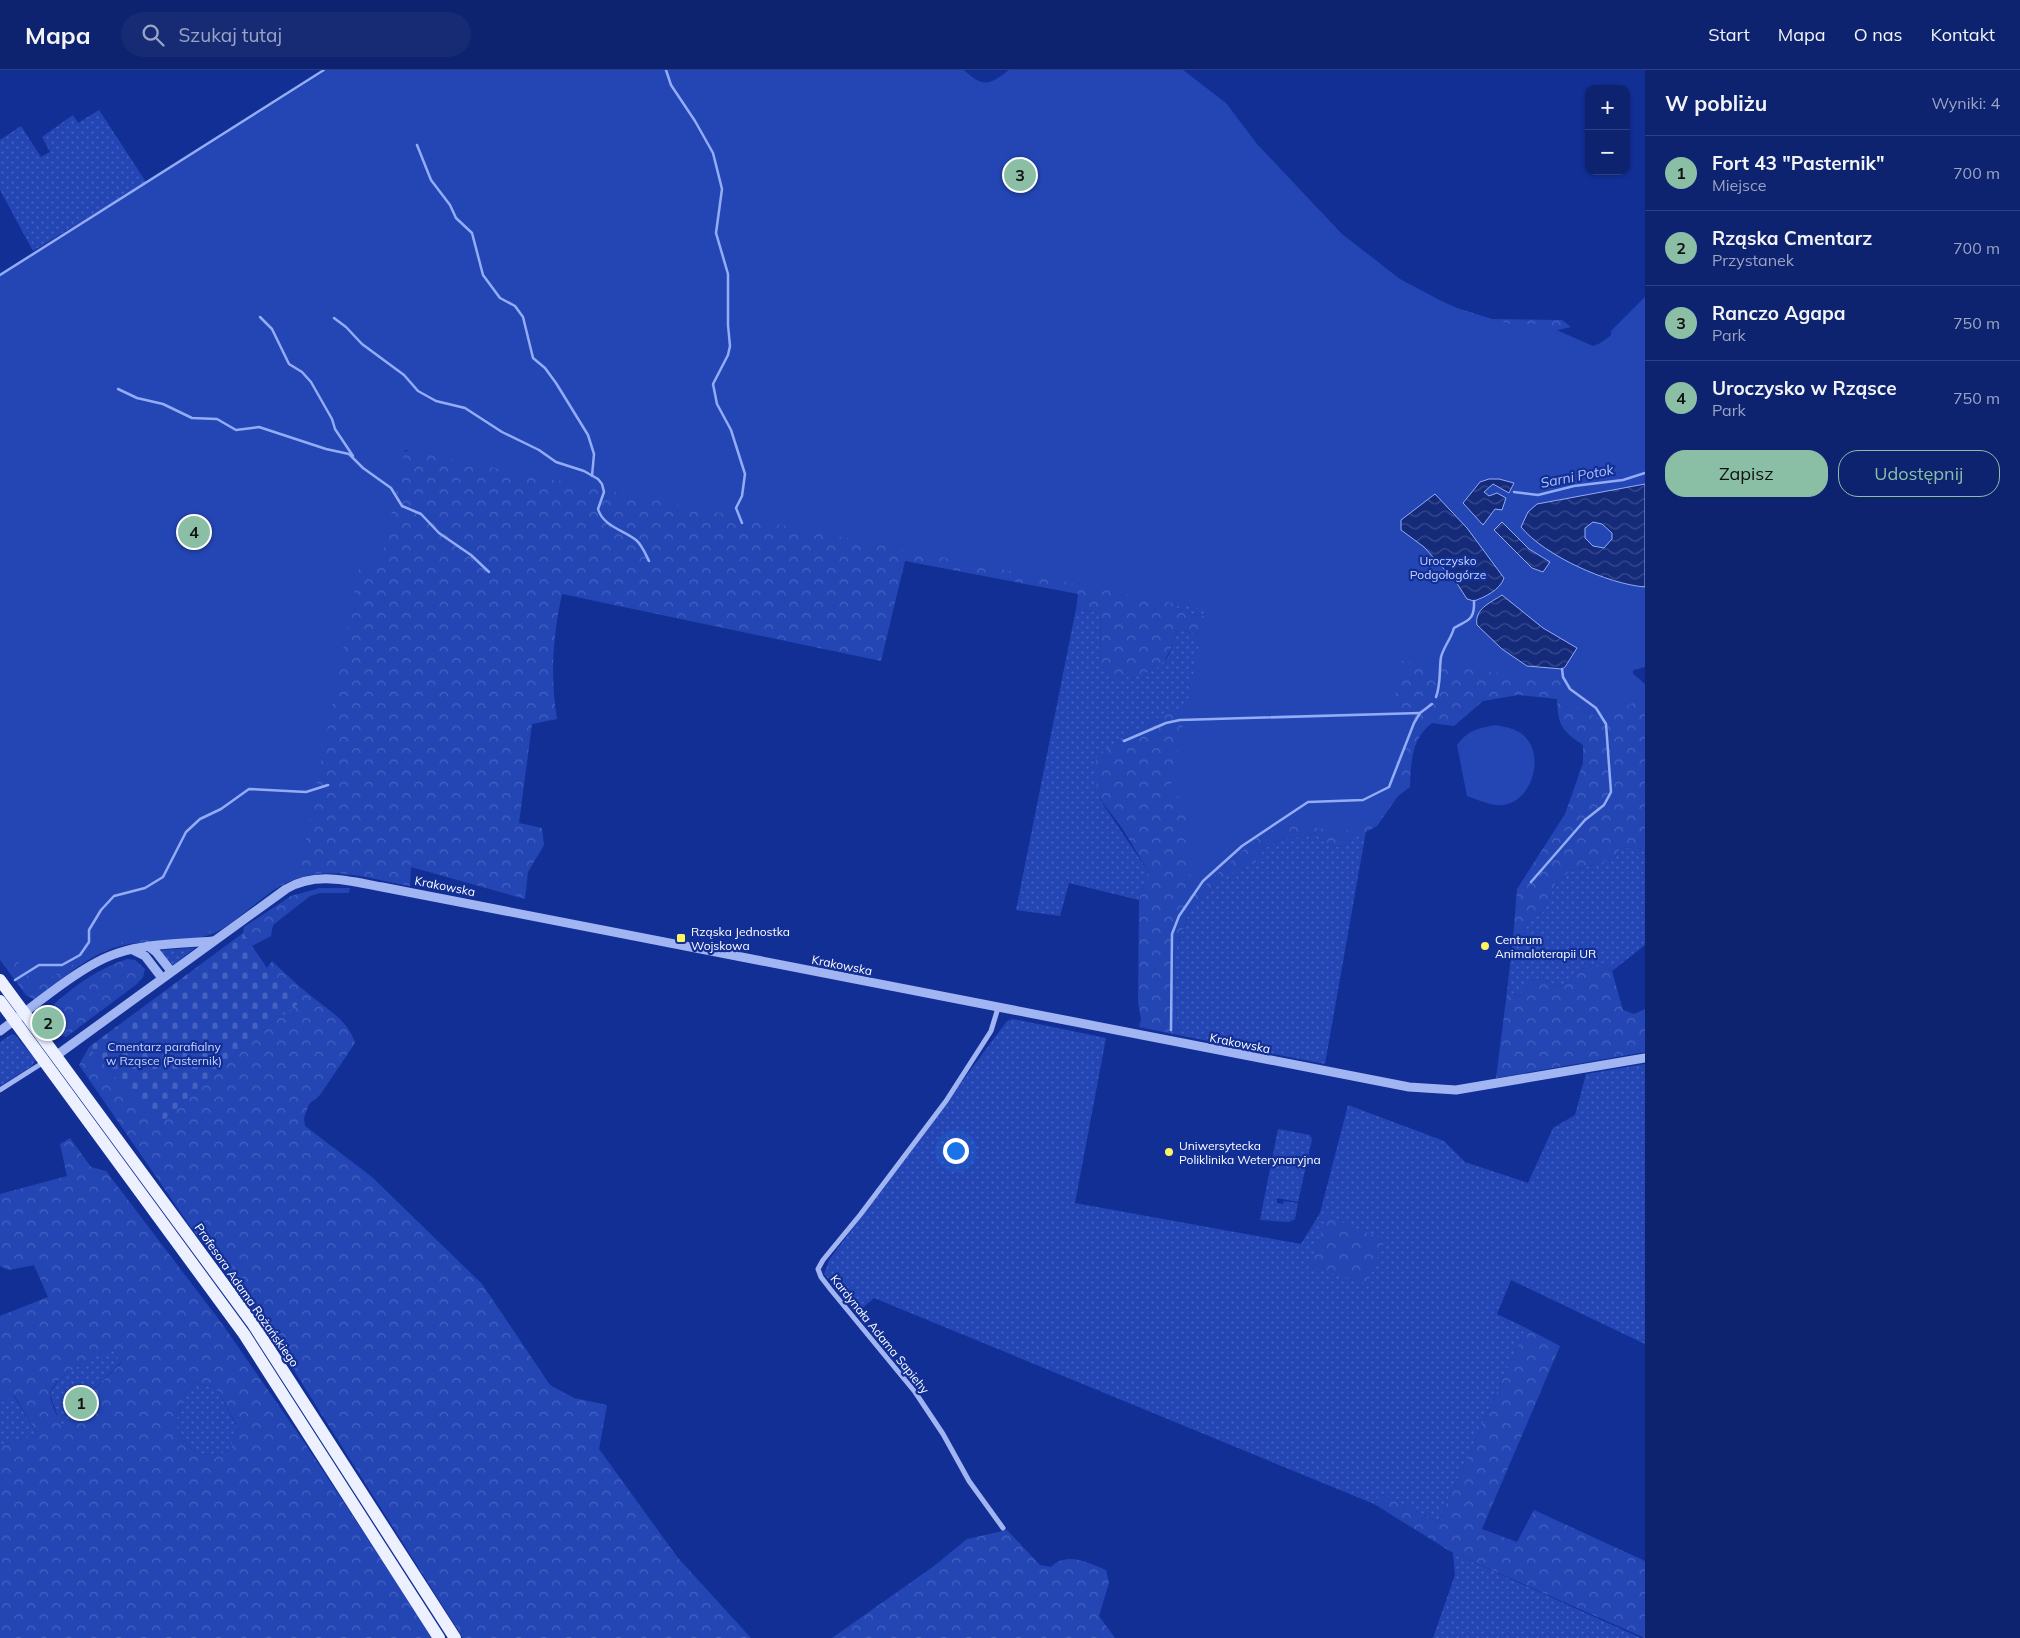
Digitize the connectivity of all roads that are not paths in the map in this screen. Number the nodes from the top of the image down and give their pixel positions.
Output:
1 (213, 940) junction
2 (148, 946) junction
3 (130, 950) junction
4 (171, 971) junction
5 (162, 978) junction
6 (4, 985) edge
7 (0, 1001) edge
8 (998, 1008) junction
9 (0, 1031) edge
10 (57, 1055) junction
11 (1645, 1058) edge
12 (44, 1061) junction
13 (0, 1090) edge
14 (1003, 1528) dead end
15 (439, 1638) edge
16 (456, 1638) edge

1 - 2 street
1 - 4 street, Krakowska
1 - 8 street, Krakowska
2 - 3 street
2 - 4 street
3 - 5 street
3 - 9 street
4 - 5 street, Krakowska
5 - 10 street, Krakowska
6 - 10 main road, Profesora Adama Rożańskiego
7 - 12 main road, Profesora Adama Rożańskiego
8 - 11 street, Krakowska
8 - 14 street, Kardynała Adama Sapiehy
10 - 16 main road, Profesora Adama Rożańskiego
12 - 13 street
12 - 15 main road, Profesora Adama Rożańskiego

